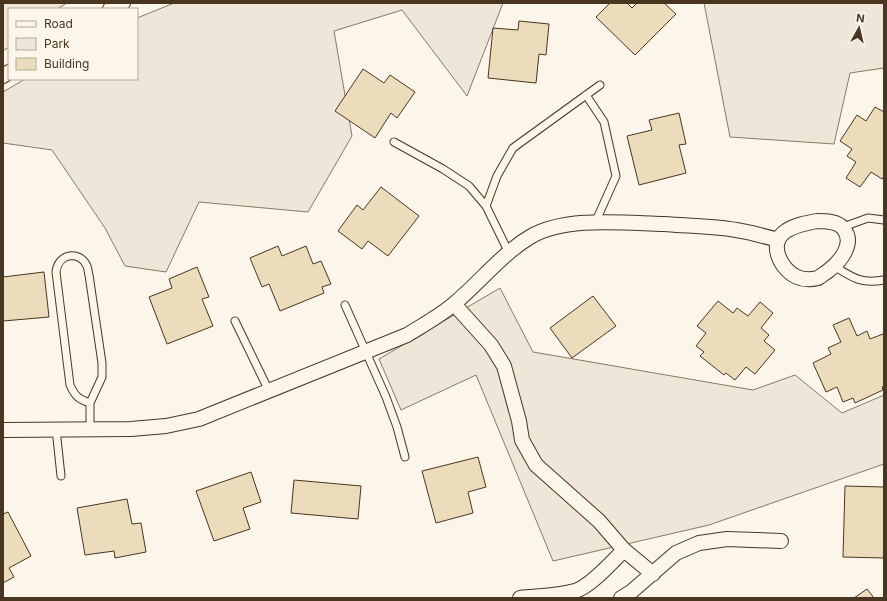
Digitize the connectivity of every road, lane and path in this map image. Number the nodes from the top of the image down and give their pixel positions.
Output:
1 (123, 3) edge
2 (112, 8) edge
3 (600, 85) dead end
4 (586, 95) junction
5 (394, 142) dead end
6 (486, 206) junction
7 (884, 220) edge
8 (595, 223) junction
9 (843, 227) junction
10 (778, 240) junction
11 (509, 253) junction
12 (834, 266) junction
13 (884, 280) edge
14 (454, 304) junction
15 (345, 305) dead end
16 (235, 321) dead end
17 (365, 351) junction
18 (269, 391) junction
19 (90, 402) junction
20 (56, 429) junction
21 (90, 429) junction
22 (3, 430) edge
23 (405, 457) dead end
24 (61, 476) dead end
25 (781, 541) dead end
26 (624, 550) junction
27 (653, 574) junction
28 (520, 598) edge
29 (621, 598) edge

1 - 2 street
3 - 4 lane
4 - 6 lane
4 - 8 lane
5 - 6 lane
6 - 11 lane
7 - 9 lane
8 - 10 street
8 - 11 street
9 - 10 street
9 - 12 street
10 - 12 street
11 - 14 street
12 - 13 lane
14 - 17 street
14 - 26 street
15 - 17 lane
16 - 18 lane
17 - 18 street
17 - 23 lane
18 - 21 street
19 - 19 lane
19 - 21 lane
20 - 21 street
20 - 22 street
20 - 24 lane
25 - 27 street
26 - 27 street
26 - 28 street
27 - 29 street

